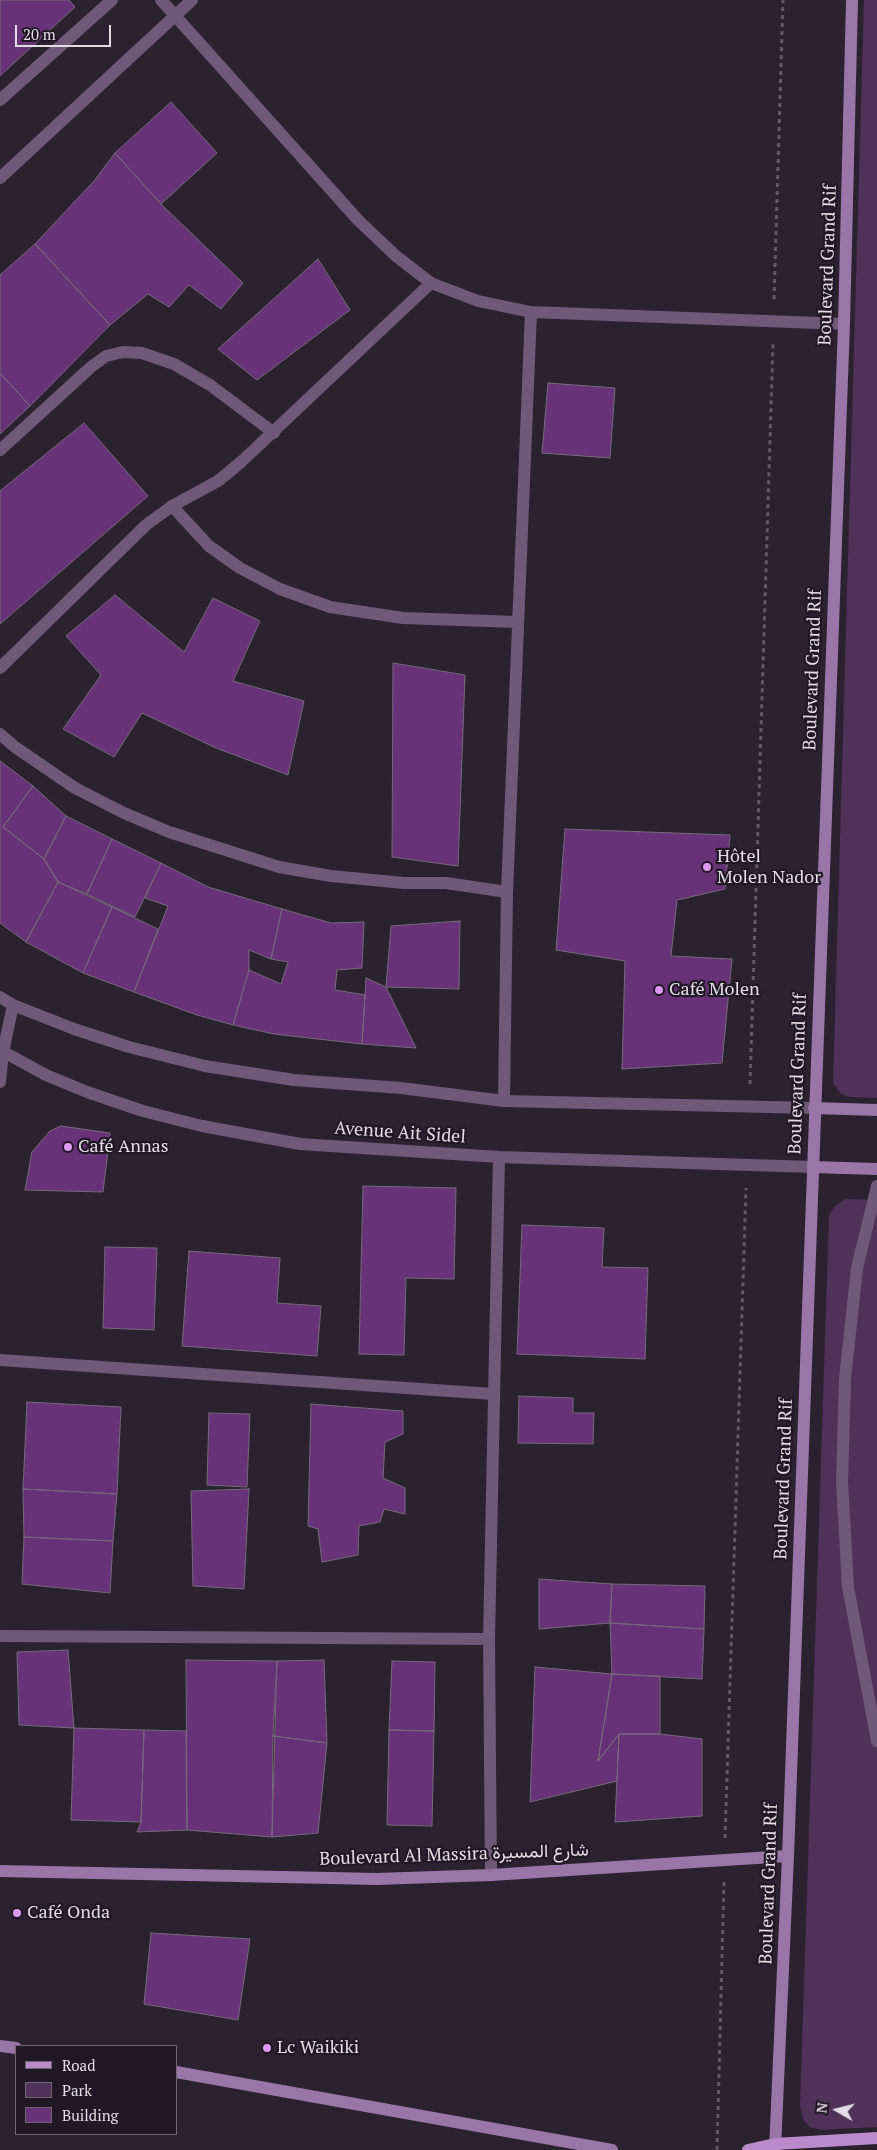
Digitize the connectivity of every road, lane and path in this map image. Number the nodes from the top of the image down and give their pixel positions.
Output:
1 (112, 0) edge
2 (161, 0) edge
3 (192, 0) edge
4 (783, 0) edge
5 (852, 0) edge
6 (174, 16) junction
7 (0, 100) edge
8 (0, 178) edge
9 (430, 283) junction
10 (531, 312) junction
11 (773, 321) junction
12 (844, 324) junction
13 (274, 433) junction
14 (0, 450) edge
15 (172, 506) junction
16 (517, 622) junction
17 (0, 668) edge
18 (0, 734) edge
19 (507, 892) junction
20 (0, 997) edge
21 (13, 1005) junction
22 (2, 1051) edge
23 (0, 1082) edge
24 (504, 1101) junction
25 (749, 1106) junction
26 (814, 1108) junction
27 (877, 1110) edge
28 (499, 1157) junction
29 (746, 1165) junction
30 (813, 1167) junction
31 (877, 1169) edge
32 (877, 1186) edge
33 (0, 1360) edge
34 (493, 1394) junction
35 (0, 1636) edge
36 (489, 1639) junction
37 (877, 1741) edge
38 (788, 1856) junction
39 (724, 1860) junction
40 (0, 1871) edge
41 (491, 1875) junction
42 (0, 2046) edge
43 (15, 2048) edge
44 (178, 2072) edge
45 (877, 2138) edge
46 (775, 2147) edge
47 (612, 2150) edge
48 (717, 2150) edge
49 (748, 2150) edge

1 - 7 street
2 - 6 street
3 - 6 street
4 - 11 path
5 - 12 street, Boulevard Grand Rif
6 - 8 street
6 - 9 street
9 - 10 street
9 - 13 street
10 - 11 street
10 - 16 street
11 - 12 street
11 - 25 path
12 - 26 street, Boulevard Grand Rif
13 - 14 street
13 - 15 street
15 - 16 street
15 - 17 street
16 - 19 street
18 - 19 street
19 - 24 street
20 - 21 street
21 - 22 street
21 - 24 street
22 - 23 street
22 - 28 street, Avenue Ait Sidel
24 - 25 street
25 - 26 street
26 - 27 street
26 - 30 street, Boulevard Grand Rif
28 - 29 street, Avenue Ait Sidel
28 - 34 street
29 - 30 street, Avenue Ait Sidel
29 - 39 path
30 - 31 street
30 - 38 street, Boulevard Grand Rif
32 - 37 street
33 - 34 street
34 - 36 street
35 - 36 street
36 - 41 street
38 - 39 street, Boulevard Al Massira شارع المسيرة
38 - 46 street, Boulevard Grand Rif
39 - 41 street, Boulevard Al Massira شارع المسيرة
39 - 48 path
40 - 41 street, Boulevard Al Massira شارع المسيرة
42 - 43 street
44 - 47 street
45 - 46 main road
46 - 49 main road

